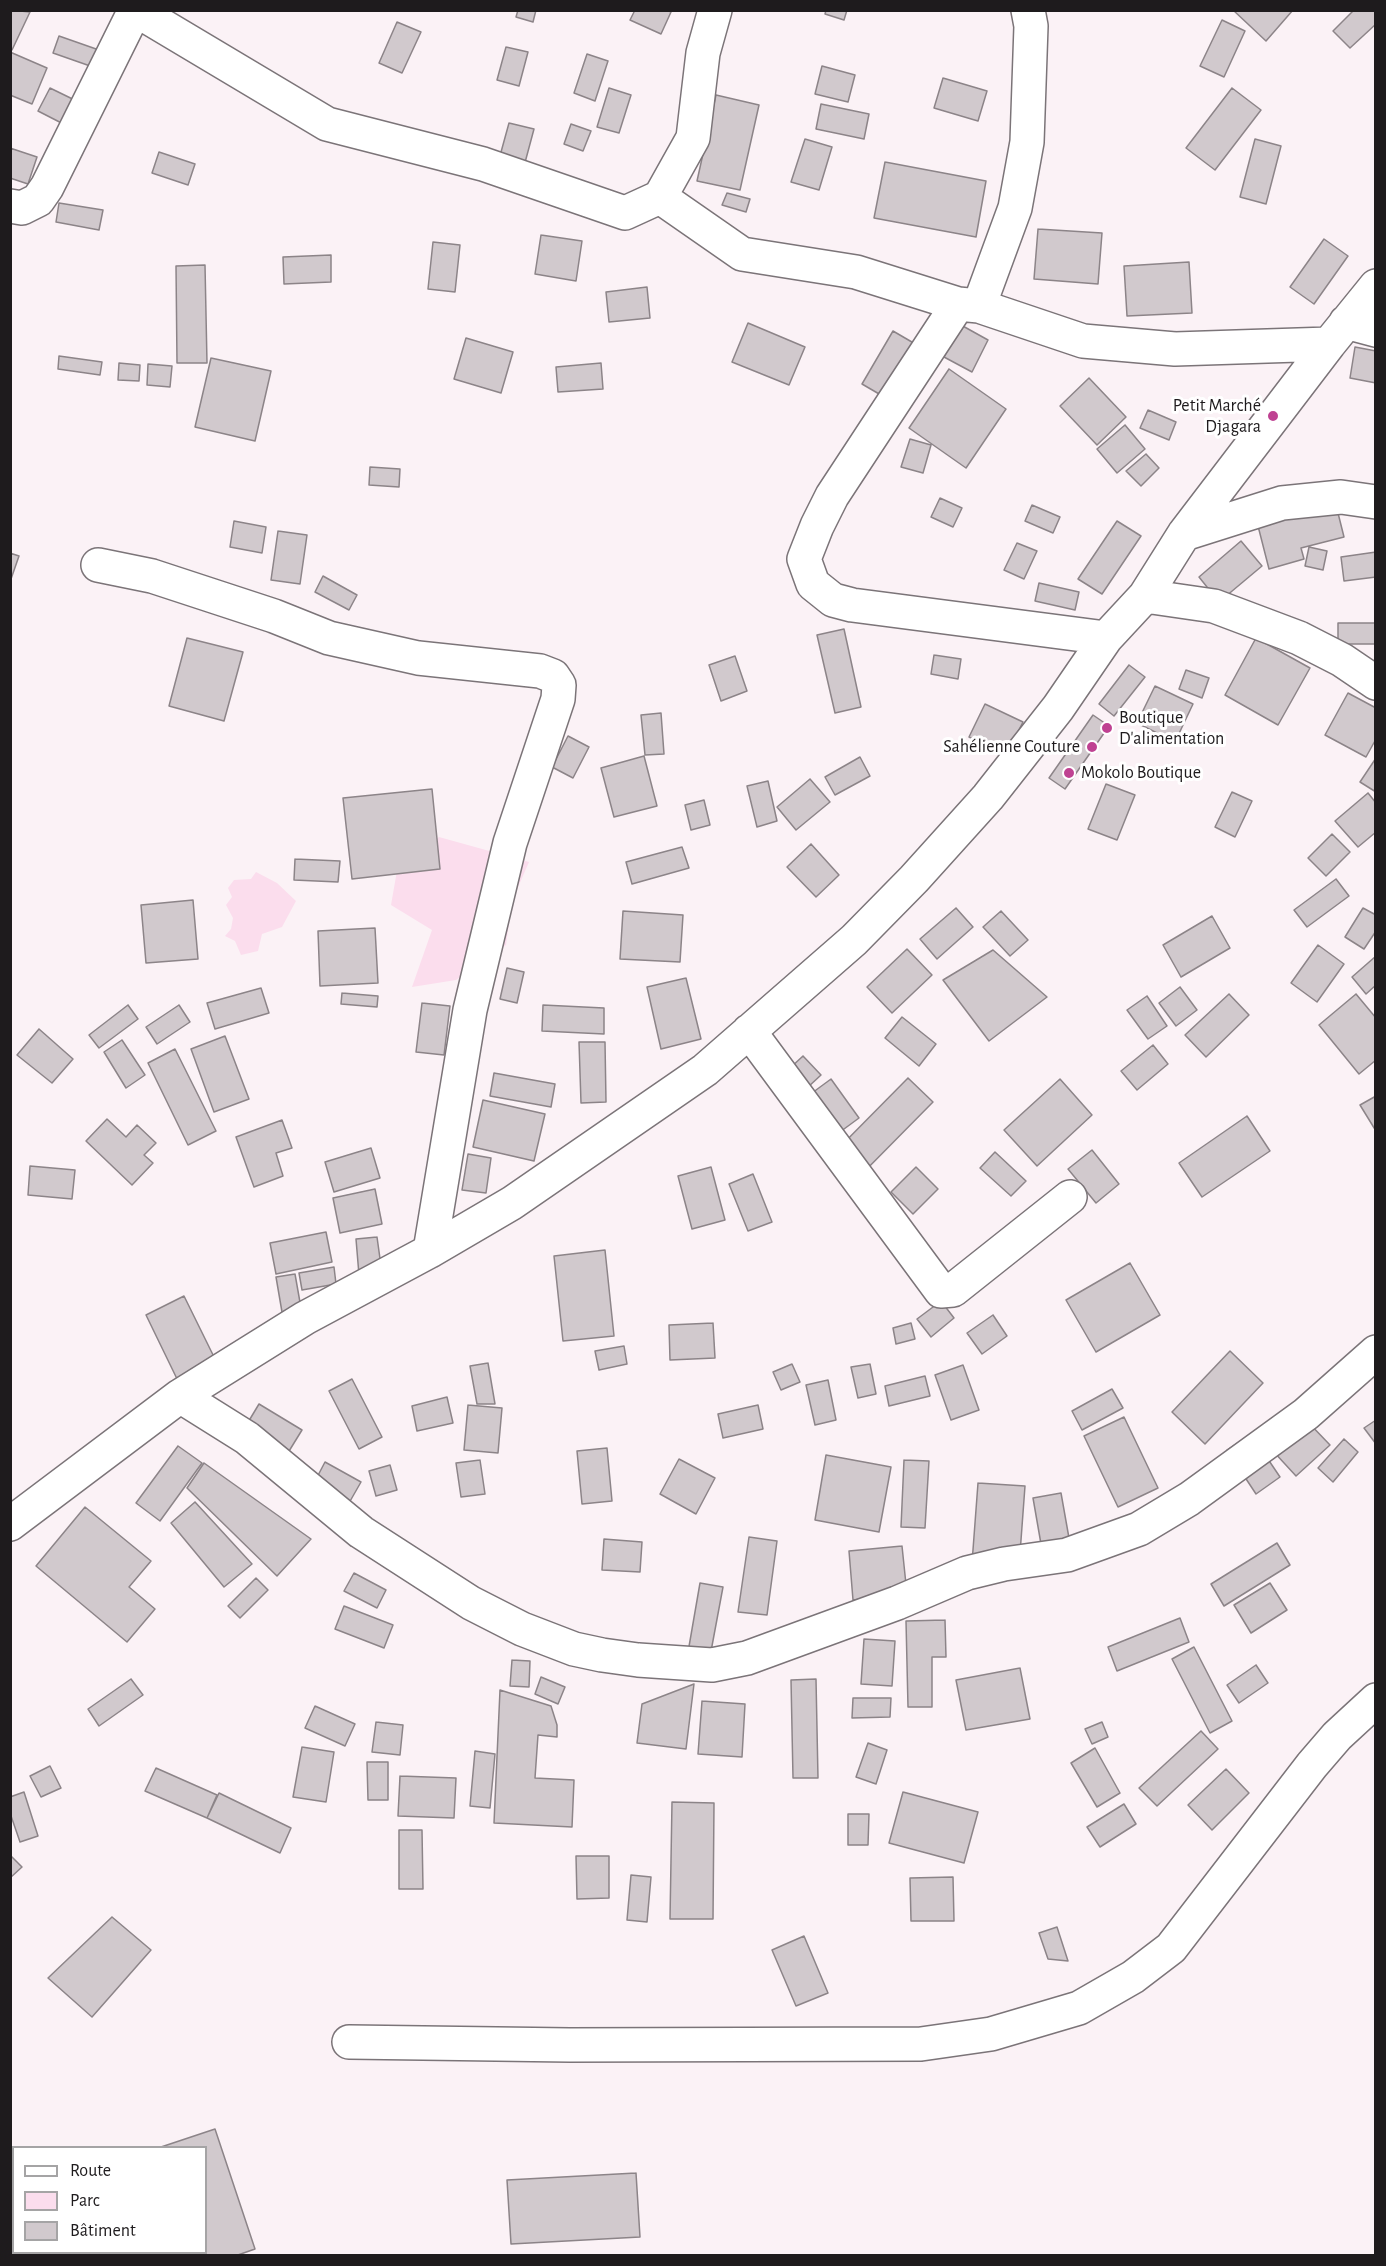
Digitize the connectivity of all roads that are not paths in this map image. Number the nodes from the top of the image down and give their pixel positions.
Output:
1 (136, 10) edge
2 (715, 10) edge
3 (1028, 10) edge
4 (660, 197) junction
5 (10, 206) edge
6 (1376, 286) edge
7 (969, 305) junction
8 (1350, 332) edge
9 (1376, 502) edge
10 (1184, 534) junction
11 (98, 565) dead end
12 (1145, 596) junction
13 (1106, 638) junction
14 (1376, 683) edge
15 (749, 1031) junction
16 (1070, 1197) dead end
17 (430, 1251) junction
18 (1376, 1352) edge
19 (180, 1396) junction
20 (13, 1518) edge
21 (1376, 1700) edge
22 (349, 2042) dead end

1 - 4 street
1 - 5 street
2 - 4 street
3 - 7 street
4 - 7 street
6 - 8 street
7 - 8 street
7 - 13 street
8 - 10 street
9 - 10 street
10 - 12 street
11 - 17 street
12 - 13 street
12 - 14 street
13 - 15 street
15 - 16 street
15 - 17 street
17 - 19 street
18 - 19 street
19 - 20 street
21 - 22 street

